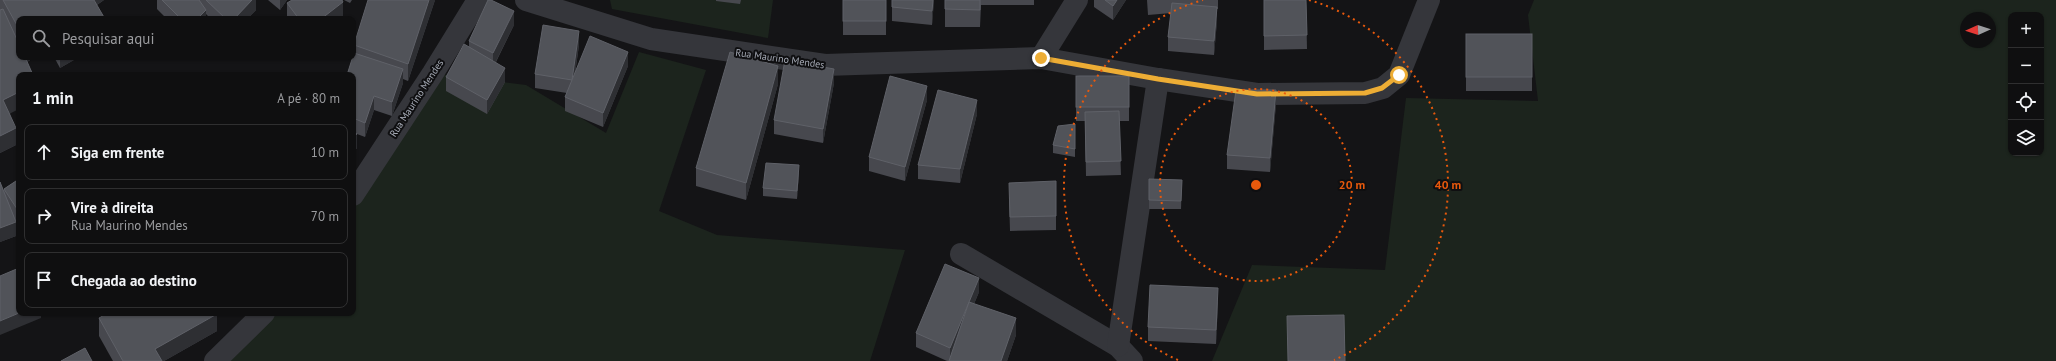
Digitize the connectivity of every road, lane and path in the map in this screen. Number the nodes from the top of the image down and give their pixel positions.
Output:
1 (478, 0) edge
2 (526, 0) edge
3 (1077, 0) edge
4 (1429, 0) edge
5 (1041, 58) junction
6 (1158, 79) junction
7 (356, 190) edge
8 (961, 254) dead end
9 (261, 316) edge
10 (1125, 354) edge
11 (215, 361) edge

1 - 7 street, Rua Maurino Mendes
2 - 5 street, Rua Maurino Mendes
3 - 5 street
4 - 6 street, Rua Maurino Mendes
5 - 6 street, Rua Maurino Mendes
6 - 10 street
8 - 10 street
9 - 11 street

